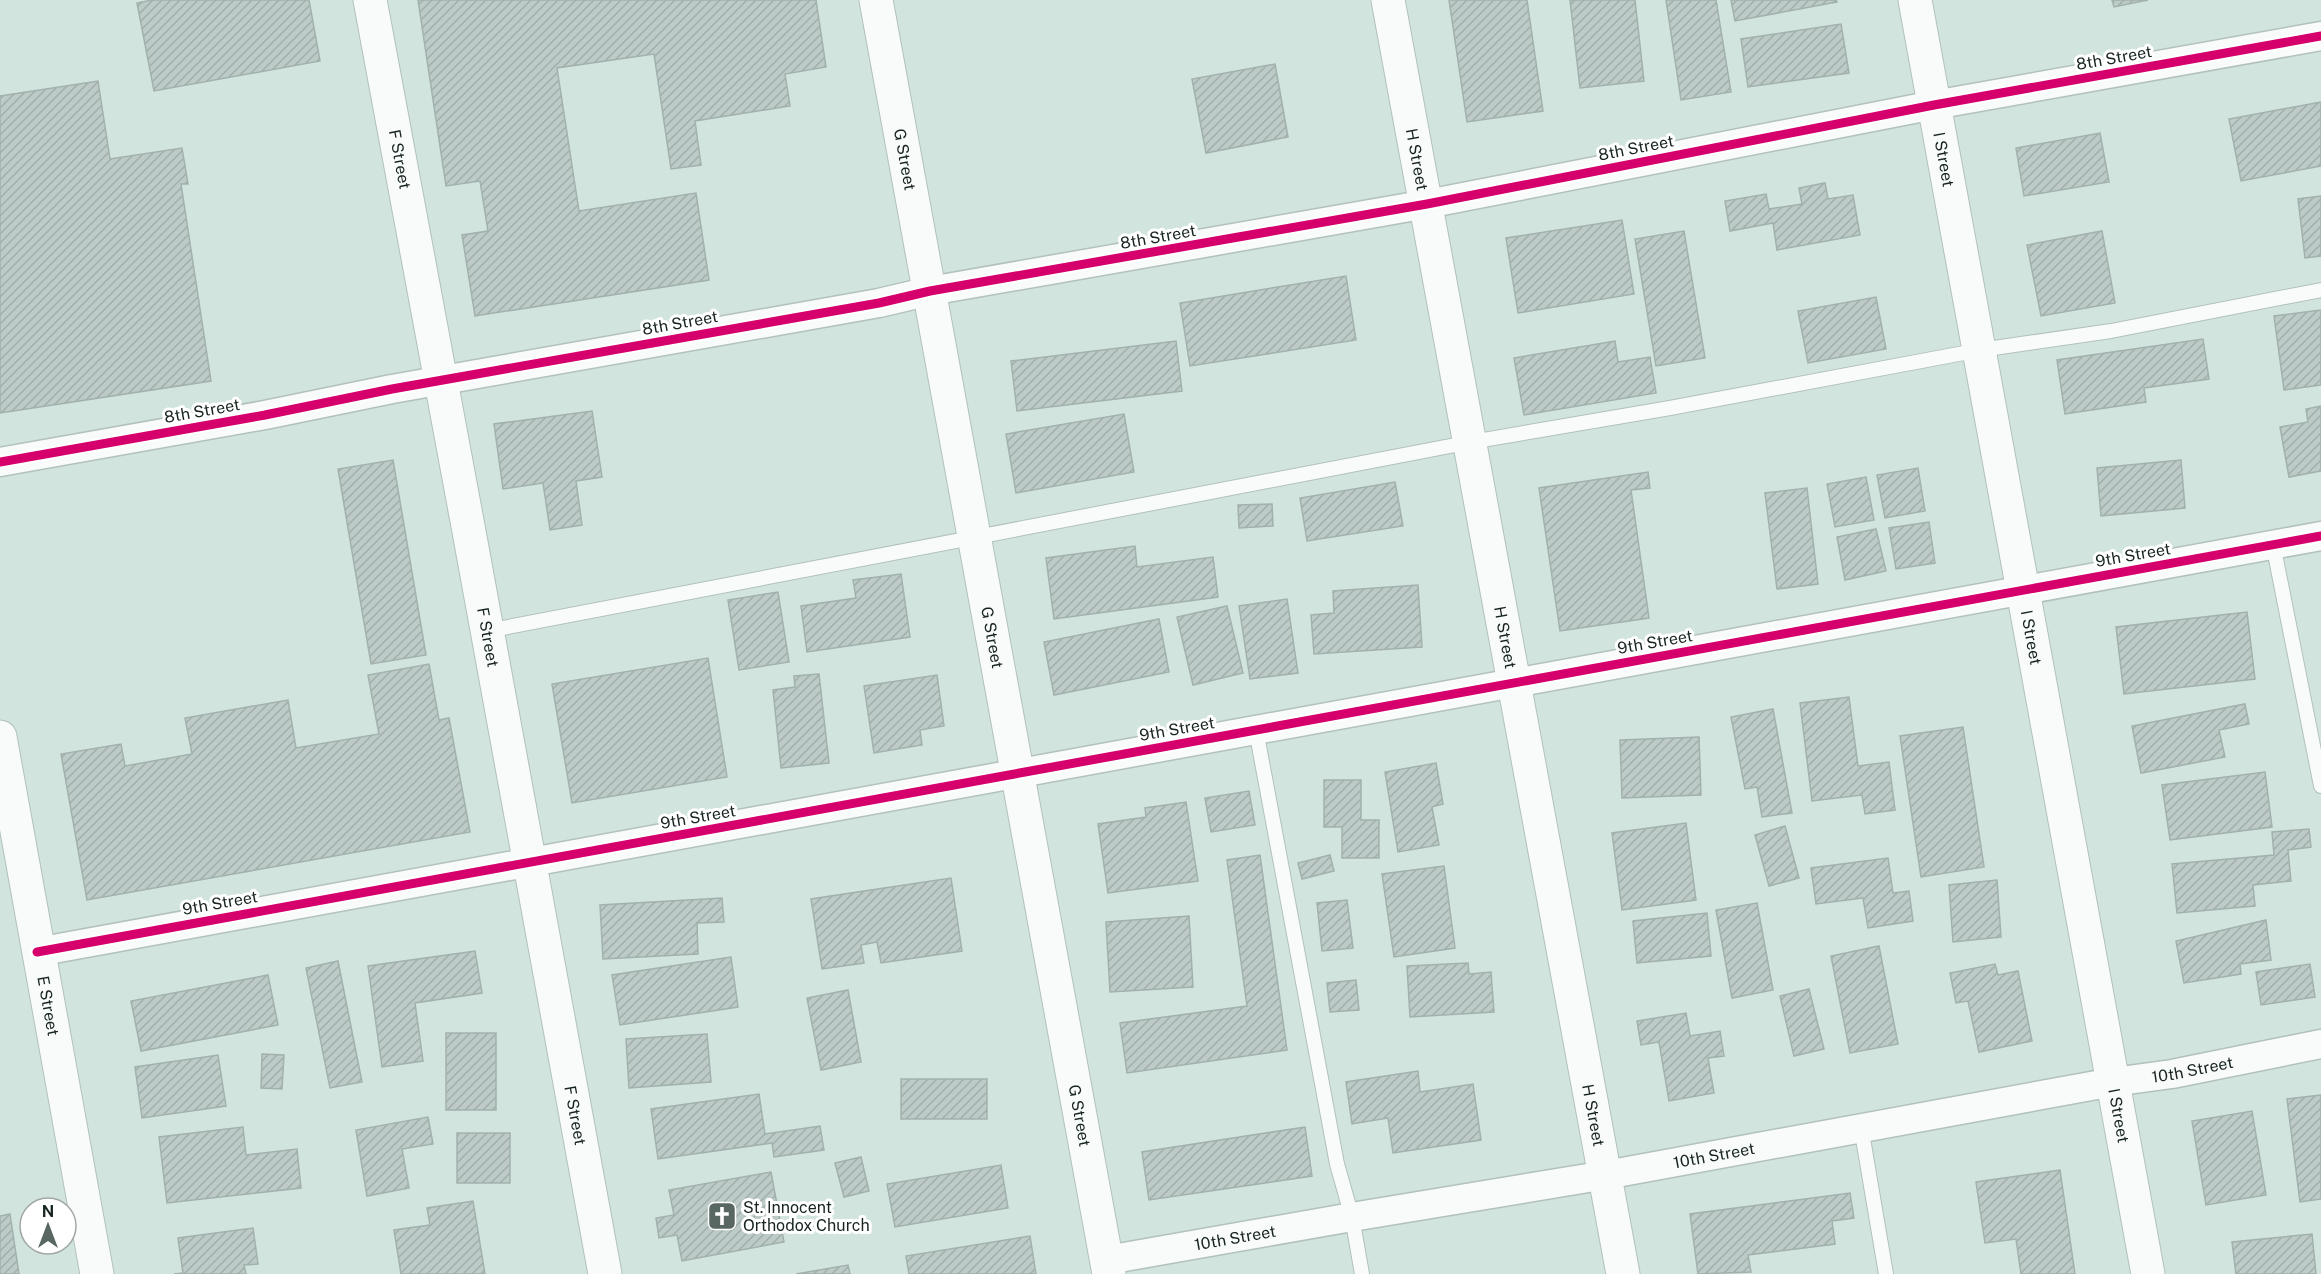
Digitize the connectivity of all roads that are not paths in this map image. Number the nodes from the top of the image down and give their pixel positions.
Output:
1 (370, 0) edge
2 (876, 0) edge
3 (1388, 0) edge
4 (1915, 0) edge
5 (2321, 36) edge
6 (1934, 105) junction
7 (1427, 204) junction
8 (2321, 290) edge
9 (930, 291) junction
10 (1980, 350) junction
11 (442, 381) junction
12 (1471, 442) junction
13 (0, 462) edge
14 (2321, 536) edge
15 (975, 539) junction
16 (2273, 544) junction
17 (2024, 590) junction
18 (487, 632) junction
19 (1515, 682) junction
20 (1256, 730) junction
21 (0, 737) edge
22 (1016, 774) junction
23 (2321, 786) edge
24 (528, 862) junction
25 (38, 952) junction
26 (2321, 1044) edge
27 (2113, 1082) junction
28 (1860, 1127) junction
29 (1606, 1174) junction
30 (1352, 1216) junction
31 (1108, 1267) edge
32 (97, 1274) edge
33 (605, 1274) edge
34 (1362, 1274) edge
35 (1623, 1274) edge
36 (1886, 1274) edge
37 (2148, 1274) edge

1 - 11 street, F Street
2 - 9 street, G Street
3 - 7 street, H Street
4 - 6 street, I Street
5 - 6 street, 8th Street
6 - 7 street, 8th Street
6 - 10 street, I Street
7 - 9 street, 8th Street
7 - 12 street, H Street
8 - 10 lane
9 - 11 street, 8th Street
9 - 15 street, G Street
10 - 12 lane
10 - 17 street, I Street
11 - 13 street, 8th Street
11 - 18 street, F Street
12 - 15 lane
12 - 19 street, H Street
14 - 16 street, 9th Street
15 - 18 lane
15 - 22 street, G Street
16 - 17 street, 9th Street
16 - 23 lane
17 - 19 street, 9th Street
17 - 27 street, I Street
18 - 24 street, F Street
19 - 20 street, 9th Street
19 - 29 street, H Street
20 - 22 street, 9th Street
20 - 30 lane
21 - 25 street, E Street
22 - 24 street, 9th Street
22 - 31 street, G Street
24 - 25 street, 9th Street
24 - 33 street, F Street
25 - 32 street, E Street
26 - 27 street, 10th Street
27 - 28 street, 10th Street
27 - 37 street, I Street
28 - 29 street, 10th Street
28 - 36 lane
29 - 30 street, 10th Street
29 - 35 street, H Street
30 - 31 street, 10th Street
30 - 34 lane

